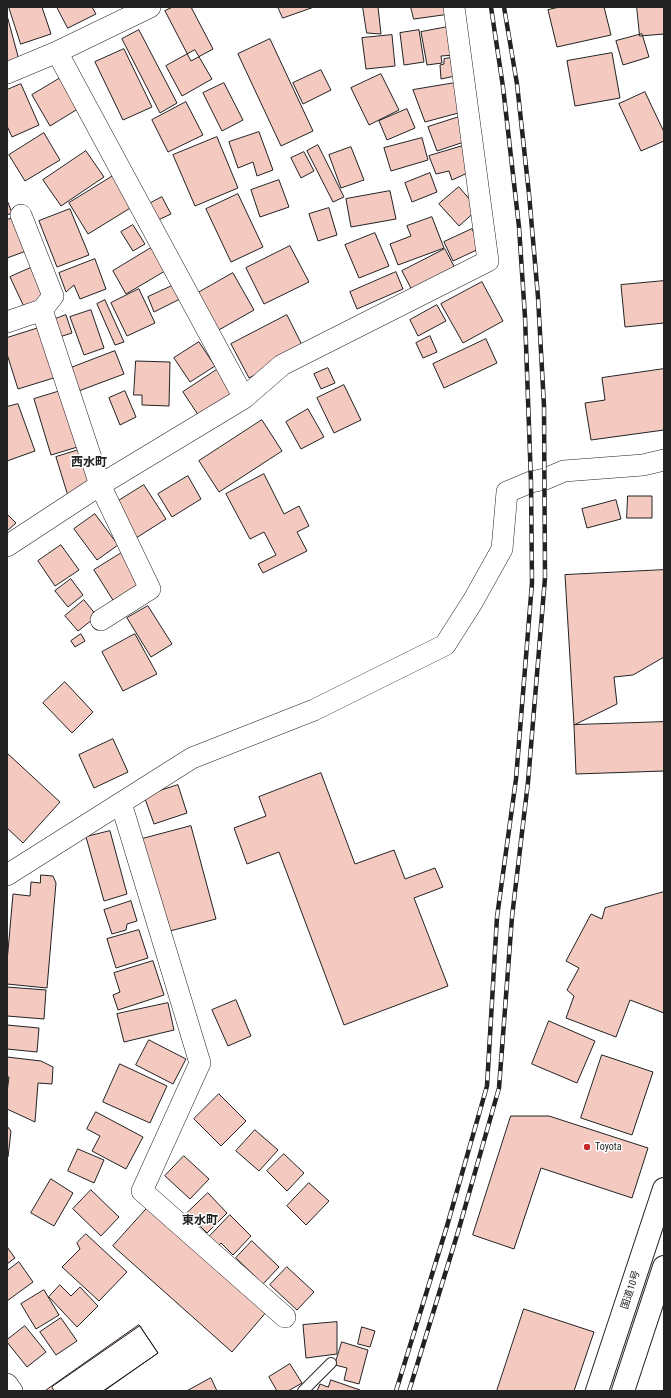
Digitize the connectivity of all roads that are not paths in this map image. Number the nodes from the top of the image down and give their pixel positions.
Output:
1 (150, 7) edge
2 (454, 7) edge
3 (57, 52) junction
4 (7, 73) edge
5 (21, 215) dead end
6 (42, 310) junction
7 (7, 322) edge
8 (244, 398) junction
9 (664, 460) edge
10 (100, 485) junction
11 (7, 546) edge
12 (101, 620) dead end
13 (121, 803) junction
14 (7, 875) edge
15 (664, 1189) edge
16 (664, 1267) edge
17 (285, 1317) dead end
18 (331, 1362) dead end
19 (7, 1384) edge
20 (12, 1391) edge
21 (304, 1391) edge
22 (597, 1391) edge
23 (624, 1391) edge

1 - 3 street
2 - 8 street
3 - 4 street
3 - 8 street
5 - 6 street
6 - 7 street
6 - 10 street
8 - 10 street
9 - 13 street
10 - 11 street
10 - 12 street
13 - 14 street
13 - 17 street
15 - 22 highway, 国道10号
16 - 23 highway
18 - 21 lane
19 - 20 street

